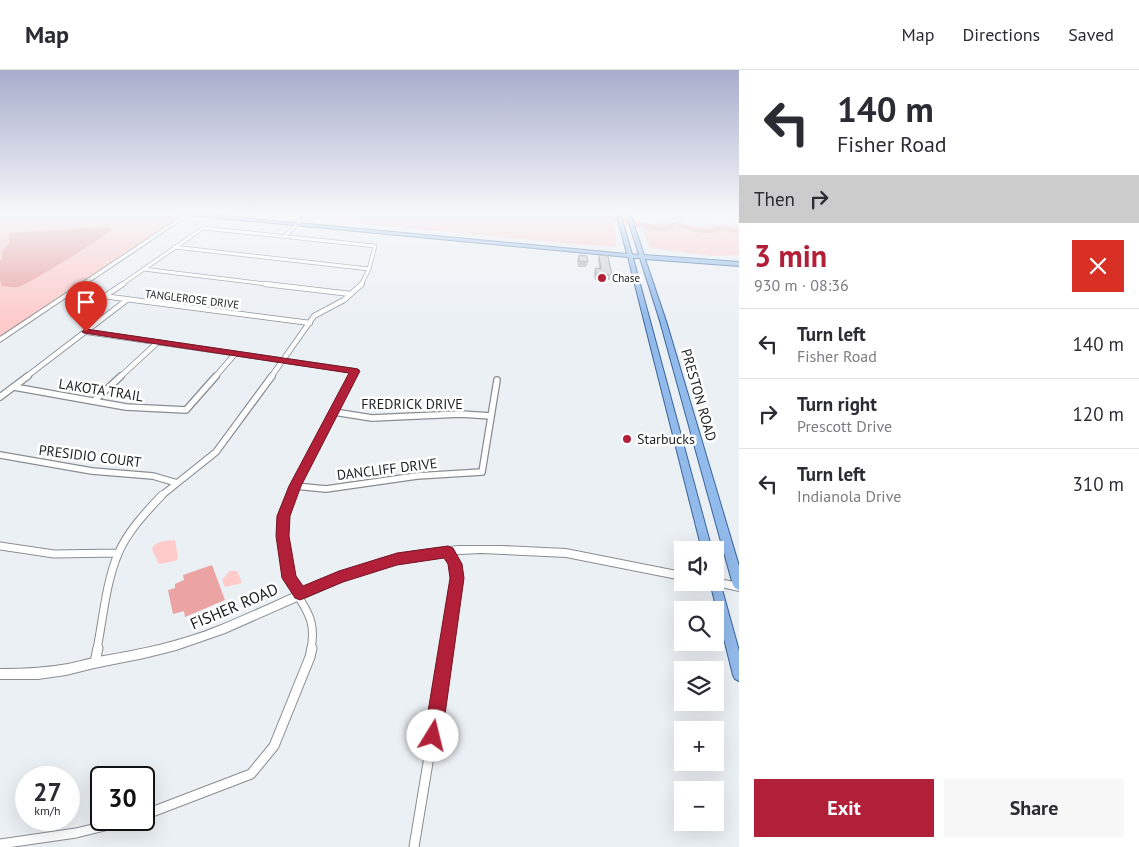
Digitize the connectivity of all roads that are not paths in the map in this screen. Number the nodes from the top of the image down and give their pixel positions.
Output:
1 (135, 249) edge
2 (171, 249) edge
3 (195, 249) edge
4 (373, 249) edge
5 (586, 249) edge
6 (629, 249) edge
7 (640, 249) edge
8 (630, 253) junction
9 (642, 255) junction
10 (739, 259) edge
11 (739, 264) edge
12 (369, 268) junction
13 (143, 269) junction
14 (72, 292) junction
15 (350, 294) junction
16 (105, 296) junction
17 (128, 299) junction
18 (648, 319) junction
19 (663, 321) junction
20 (310, 323) junction
21 (86, 332) junction
22 (0, 340) edge
23 (158, 342) junction
24 (235, 354) junction
25 (283, 360) junction
26 (497, 380) dead end
27 (14, 387) junction
28 (0, 397) edge
29 (94, 401) junction
30 (670, 402) junction
31 (686, 404) junction
32 (334, 412) junction
33 (491, 416) junction
34 (0, 455) edge
35 (177, 483) junction
36 (295, 486) junction
37 (705, 541) edge
38 (0, 546) edge
39 (448, 552) junction
40 (118, 553) junction
41 (674, 574) edge
42 (724, 584) edge
43 (739, 586) edge
44 (717, 591) edge
45 (300, 594) junction
46 (95, 662) junction
47 (0, 674) edge
48 (739, 675) edge
49 (155, 811) edge
50 (90, 830) edge
51 (0, 844) edge
52 (414, 847) edge

1 - 14 street
2 - 13 street
3 - 12 street
4 - 12 street
5 - 8 main road
6 - 8 main road
7 - 9 main road, PRESTON ROAD
8 - 9 main road
8 - 18 main road
9 - 10 main road
9 - 11 main road
9 - 19 main road, PRESTON ROAD
12 - 15 street
13 - 15 street
13 - 16 street
14 - 16 street, TANGLEROSE DRIVE
14 - 22 street
15 - 20 street
16 - 17 street, TANGLEROSE DRIVE
17 - 20 street, TANGLEROSE DRIVE
17 - 21 street
18 - 19 main road
18 - 30 main road
19 - 31 main road, PRESTON ROAD
20 - 25 street
21 - 23 street
21 - 27 street
23 - 24 street
23 - 29 street
24 - 25 street
24 - 29 street, LAKOTA TRAIL
25 - 32 street
25 - 35 street
26 - 33 street
27 - 28 street
27 - 29 street, LAKOTA TRAIL
30 - 31 main road
30 - 37 main road
31 - 43 main road, PRESTON ROAD
32 - 33 street, FREDRICK DRIVE
32 - 36 street
33 - 36 street, DANCLIFF DRIVE
34 - 35 street, PRESIDIO COURT
35 - 40 street
36 - 45 street
38 - 40 street
39 - 41 street, FISHER ROAD
39 - 45 street, FISHER ROAD
39 - 52 street
40 - 46 street
42 - 43 street
44 - 48 main road
45 - 46 street, FISHER ROAD
45 - 49 street
46 - 47 street, FISHER ROAD
50 - 51 street

